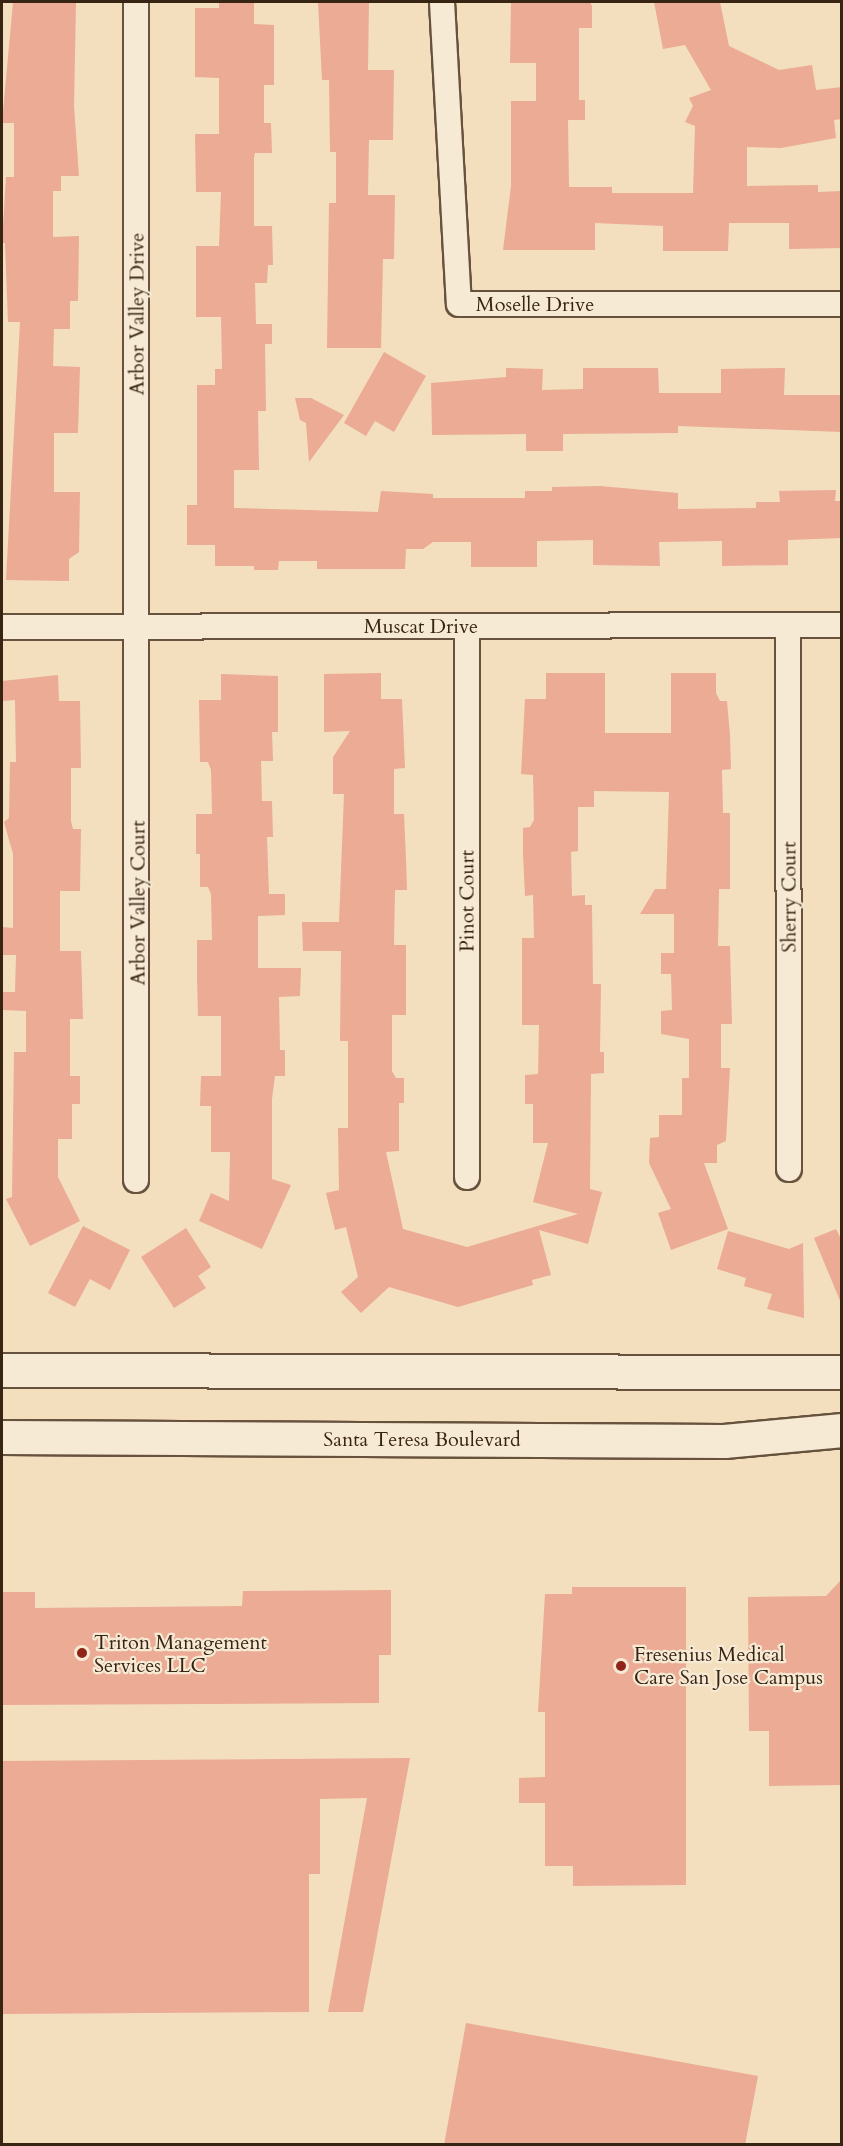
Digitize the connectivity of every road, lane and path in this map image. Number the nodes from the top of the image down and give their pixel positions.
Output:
1 (136, 2) edge
2 (442, 2) edge
3 (842, 304) edge
4 (788, 625) junction
5 (842, 625) edge
6 (467, 626) junction
7 (2, 627) edge
8 (139, 627) junction
9 (789, 1169) dead end
10 (467, 1177) dead end
11 (136, 1180) dead end
12 (2, 1370) edge
13 (842, 1372) edge
14 (842, 1430) edge
15 (2, 1437) edge

1 - 8 street, Arbor Valley Drive
2 - 3 street, Moselle Drive
4 - 5 street, Muscat Drive
4 - 6 street, Muscat Drive
4 - 9 street, Sherry Court
6 - 8 street, Muscat Drive
6 - 10 street, Pinot Court
7 - 8 street, Muscat Drive
8 - 11 street, Arbor Valley Court
12 - 13 main road
14 - 15 main road, Santa Teresa Boulevard

